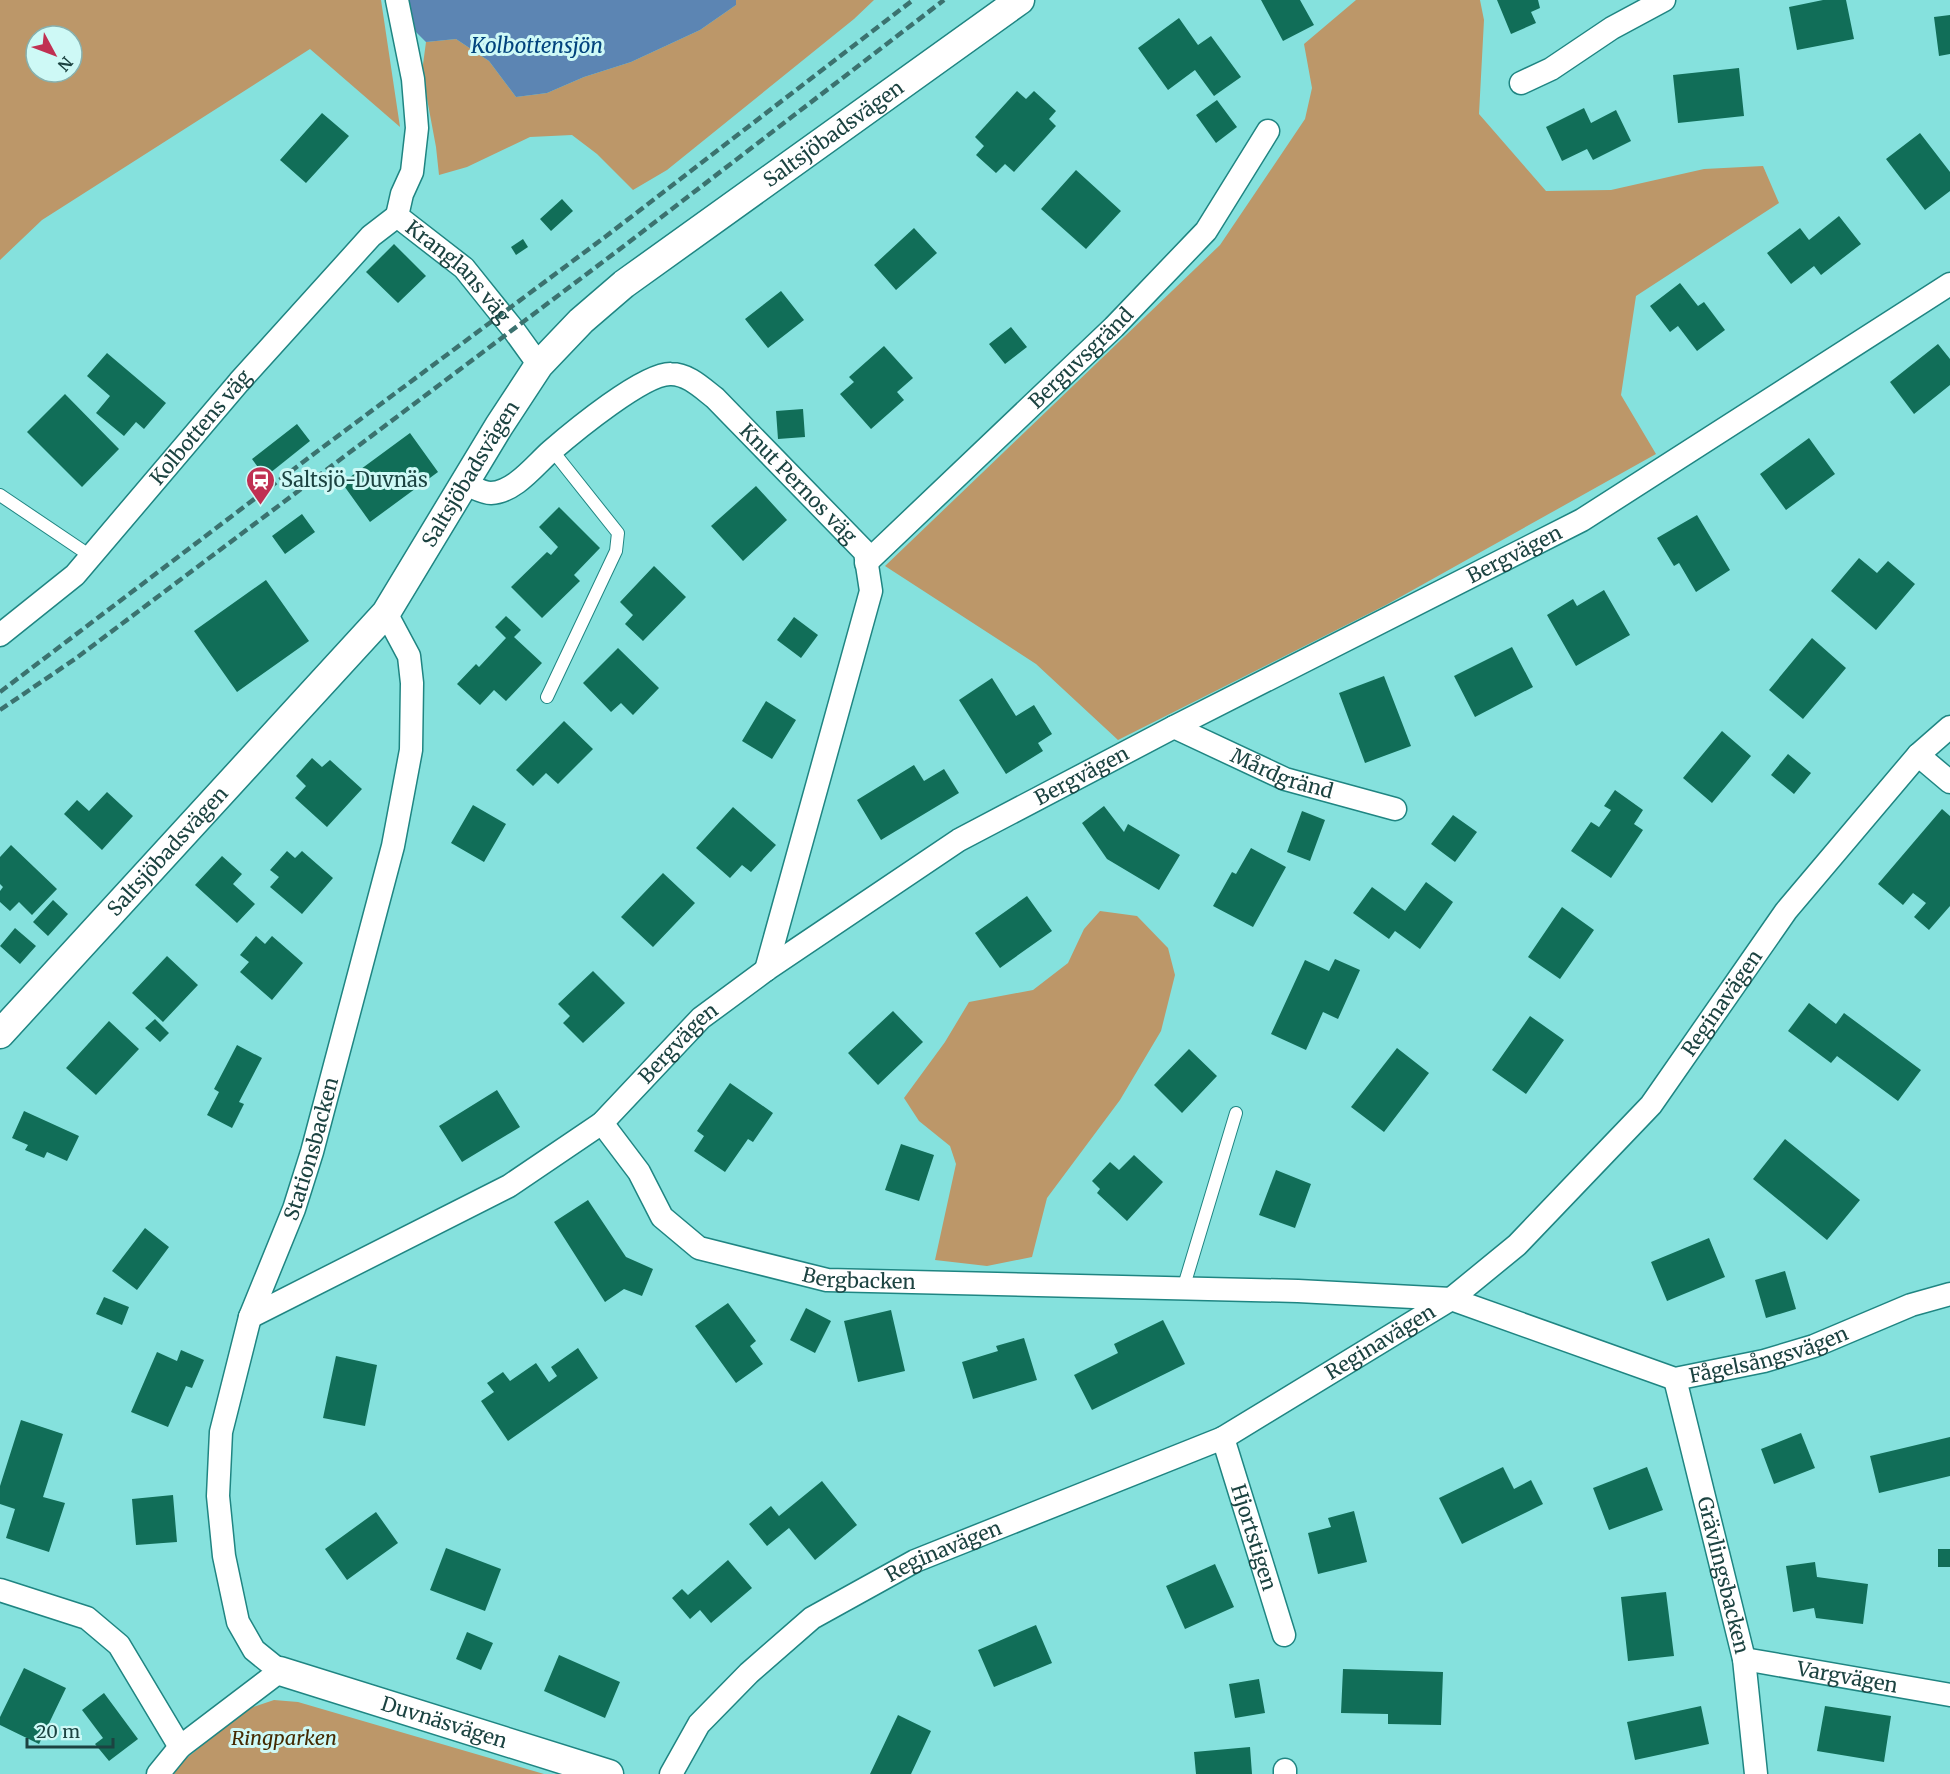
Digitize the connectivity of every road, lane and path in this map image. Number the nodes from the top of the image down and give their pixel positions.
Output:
1 (397, 0) edge
2 (1020, 0) edge
3 (1664, 0) edge
4 (1521, 83) dead end
5 (1268, 131) dead end
6 (397, 216) junction
7 (1950, 284) edge
8 (539, 365) junction
9 (552, 450) junction
10 (465, 484) junction
11 (0, 495) edge
12 (92, 557) junction
13 (867, 563) junction
14 (386, 613) junction
15 (0, 635) edge
16 (547, 697) dead end
17 (1174, 727) junction
18 (1950, 728) edge
19 (1918, 755) junction
20 (1950, 782) edge
21 (1395, 809) dead end
22 (766, 970) junction
23 (0, 1034) edge
24 (1236, 1113) dead end
25 (602, 1123) junction
26 (1183, 1289) junction
27 (1950, 1294) edge
28 (1450, 1299) junction
29 (250, 1317) junction
30 (1675, 1379) junction
31 (1223, 1438) junction
32 (0, 1590) edge
33 (1284, 1635) dead end
34 (1744, 1659) junction
35 (280, 1671) junction
36 (1950, 1695) edge
37 (180, 1747) junction
38 (158, 1774) edge
39 (609, 1774) edge
40 (671, 1774) edge
41 (1756, 1774) edge

1 - 6 street, Kranglans väg
2 - 8 street, Saltsjöbadsvägen
3 - 4 street
5 - 13 street, Berguvsgränd
6 - 8 street, Kranglans väg
6 - 12 street, Kolbottens väg
7 - 17 street, Bergvägen
8 - 10 street, Saltsjöbadsvägen
9 - 10 street, Knut Pernos väg
9 - 13 street, Knut Pernos väg
9 - 16 lane
10 - 14 street, Saltsjöbadsvägen
11 - 12 lane
12 - 15 street, Kolbottens väg
13 - 22 street, Knut Pernos väg
14 - 23 street, Saltsjöbadsvägen
14 - 29 street, Stationsbacken
17 - 21 street, Mårdgränd
17 - 22 street, Bergvägen
18 - 19 street, Reginavägen
19 - 20 street
19 - 28 street, Reginavägen
22 - 25 street, Bergvägen
24 - 26 lane
25 - 26 street, Bergbacken
25 - 29 street, Bergvägen
26 - 28 street, Bergbacken
27 - 30 street, Fågelsångsvägen
28 - 30 street, Fågelsångsvägen
28 - 31 street, Reginavägen
29 - 35 street, Stationsbacken
30 - 34 street, Grävlingsbacken
31 - 33 street, Hjortstigen
31 - 40 street, Reginavägen
32 - 37 street
34 - 36 street, Vargvägen
34 - 41 street, Grävlingsbacken
35 - 37 street
35 - 39 street, Duvnäsvägen
37 - 38 street

